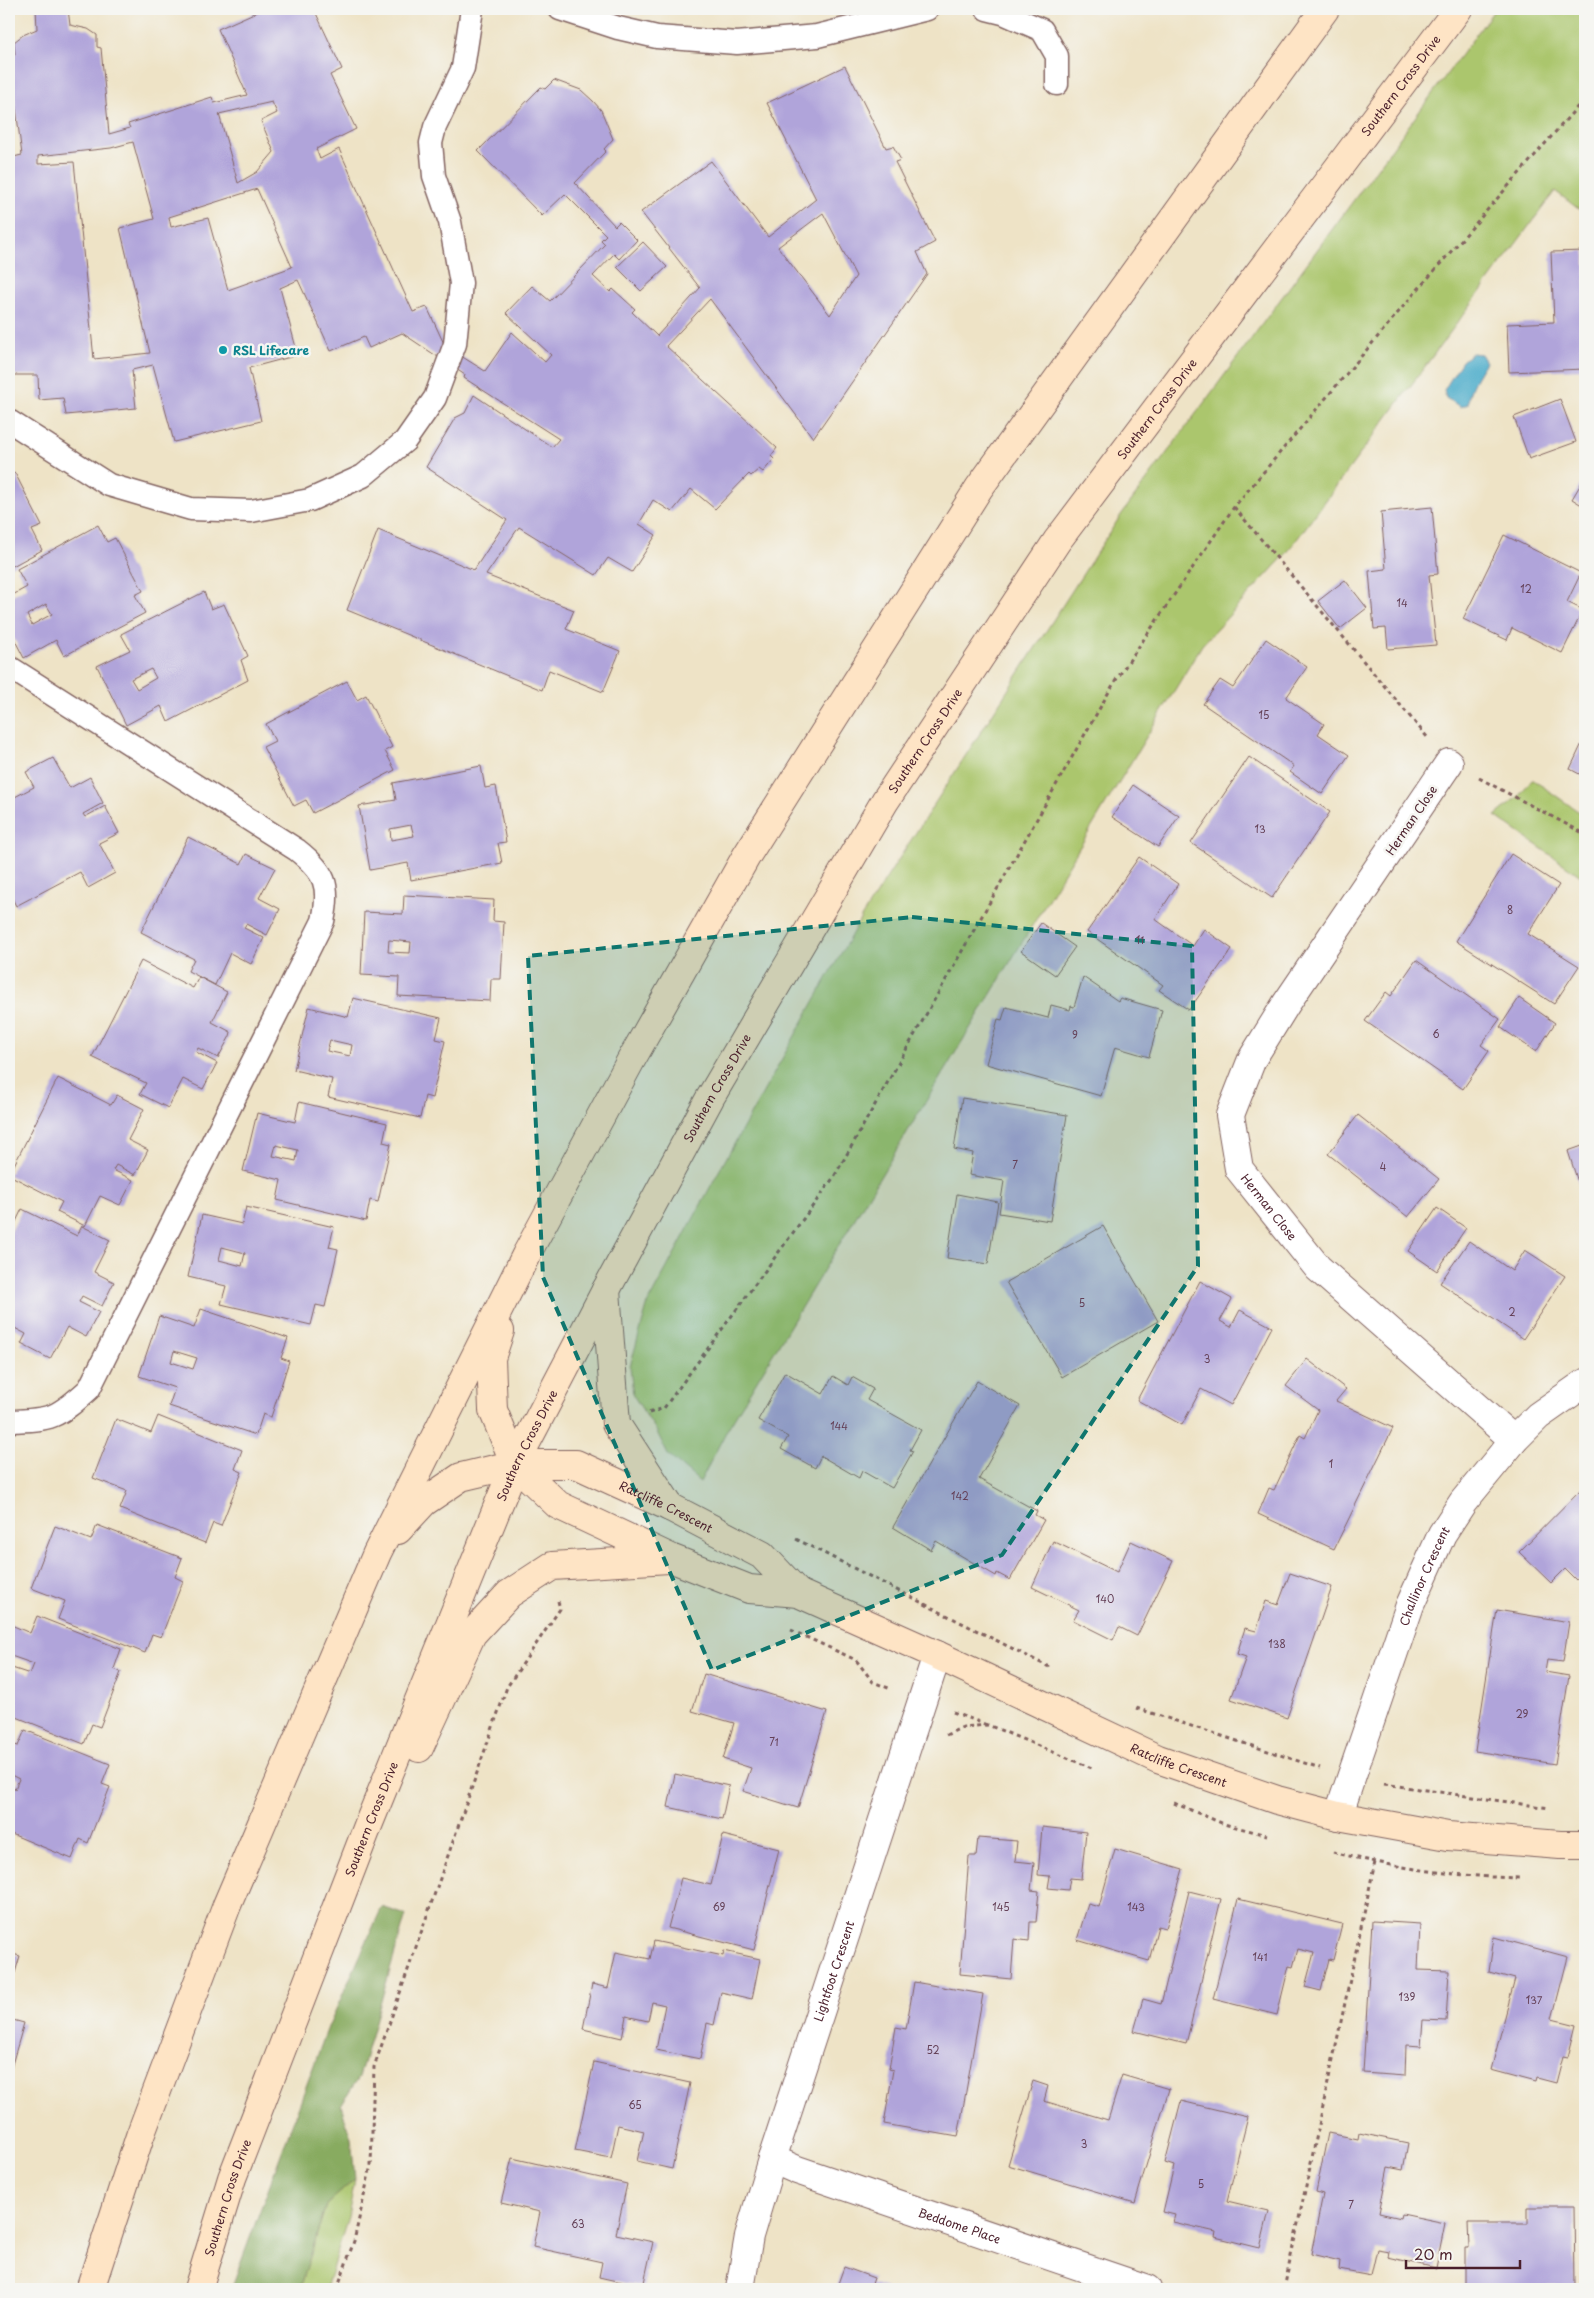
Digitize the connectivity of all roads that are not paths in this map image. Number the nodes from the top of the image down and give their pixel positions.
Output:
1 (472, 9) edge
2 (560, 9) edge
3 (927, 9) edge
4 (987, 9) edge
5 (1325, 9) edge
6 (1458, 9) edge
7 (1057, 84) dead end
8 (9, 421) edge
9 (9, 667) edge
10 (1450, 763) road end
11 (526, 1255) junction
12 (606, 1290) junction
13 (1585, 1383) edge
14 (9, 1421) edge
15 (1514, 1440) junction
16 (515, 1464) junction
17 (670, 1507) junction
18 (376, 1554) junction
19 (673, 1559) junction
20 (798, 1593) junction
21 (937, 1654) junction
22 (1338, 1816) junction
23 (370, 1823) junction
24 (1585, 1845) edge
25 (772, 2159) junction
26 (90, 2289) edge
27 (198, 2289) edge
28 (740, 2289) edge
29 (1146, 2289) edge

1 - 8 lane
2 - 3 lane
4 - 7 lane
5 - 11 main road
6 - 12 main road, Southern Cross Drive
9 - 14 lane
10 - 15 street, Herman Close
11 - 16 main road, Ratcliffe Crescent
11 - 18 main road
12 - 16 main road, Southern Cross Drive
12 - 17 main road
13 - 15 street, Challinor Crescent
15 - 22 street, Challinor Crescent
16 - 17 main road, Ratcliffe Crescent
16 - 18 main road, Ratcliffe Crescent
16 - 19 main road, Ratcliffe Crescent
16 - 23 main road, Southern Cross Drive
17 - 20 main road, Ratcliffe Crescent
18 - 26 main road
19 - 20 main road, Ratcliffe Crescent
19 - 23 main road
20 - 21 main road, Ratcliffe Crescent
21 - 22 main road, Ratcliffe Crescent
21 - 25 street, Lightfoot Crescent
22 - 24 main road, Ratcliffe Crescent
23 - 27 main road, Southern Cross Drive
25 - 28 street, Lightfoot Crescent
25 - 29 street, Beddome Place

